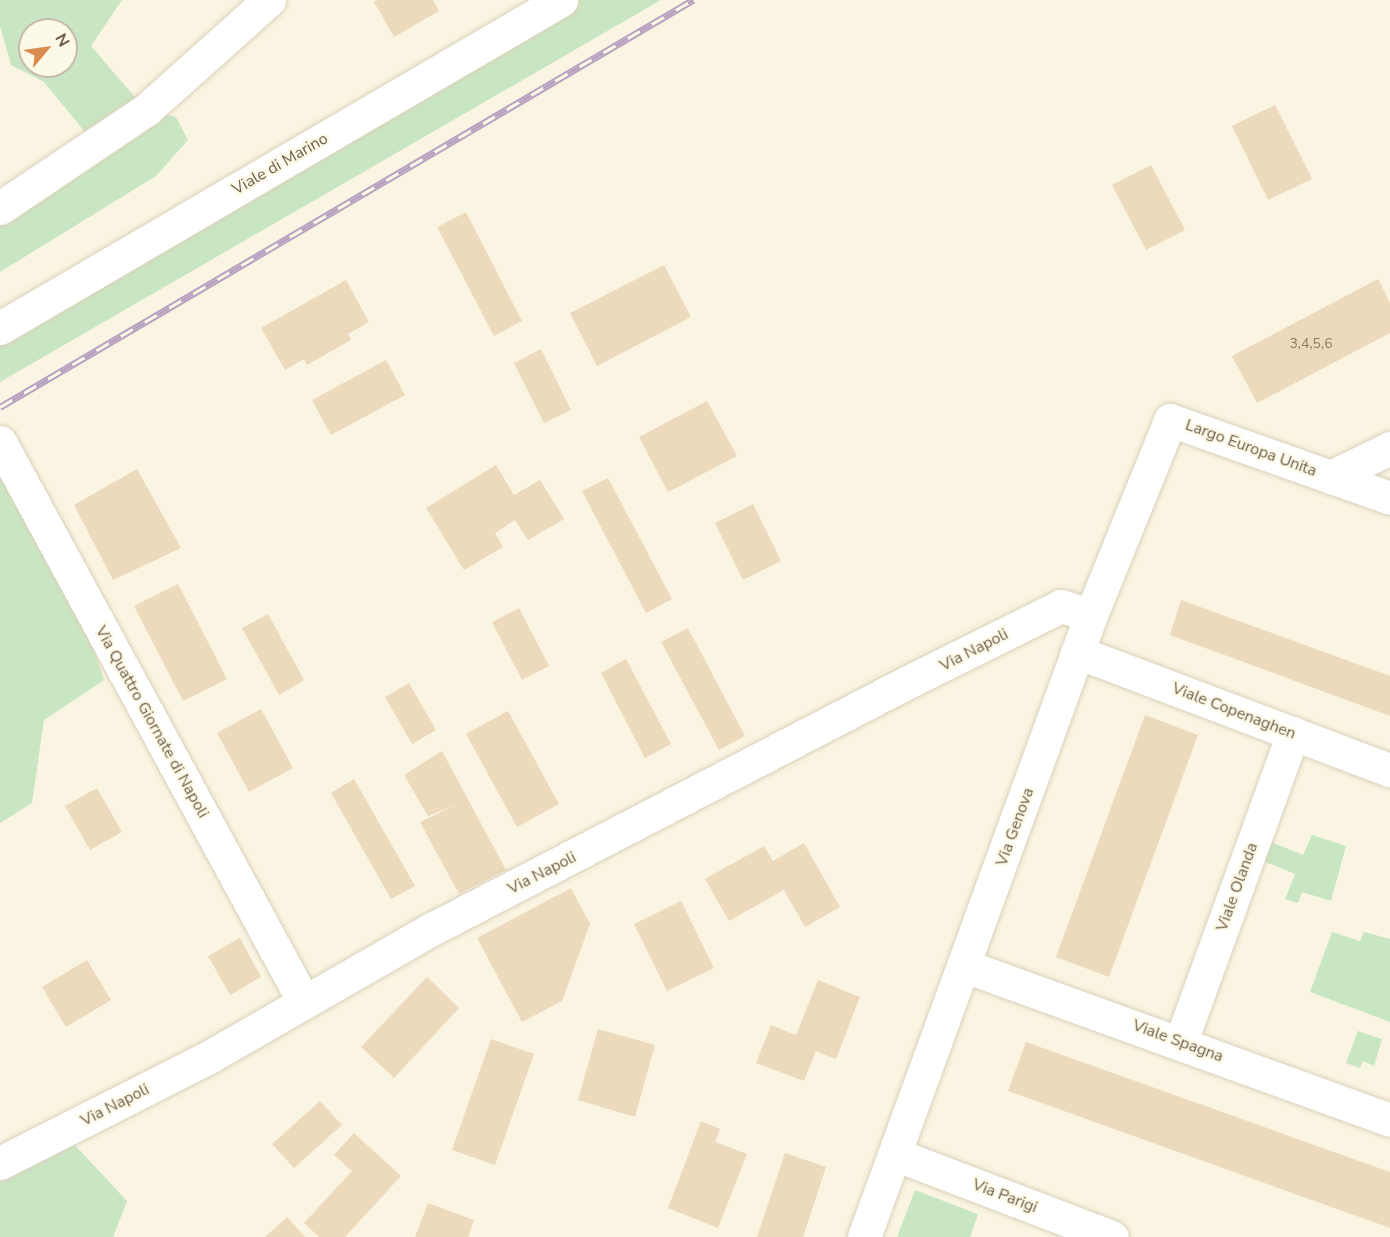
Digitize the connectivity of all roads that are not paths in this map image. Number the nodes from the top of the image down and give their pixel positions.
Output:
1 (269, 0) edge
2 (561, 0) edge
3 (0, 208) edge
4 (0, 328) edge
5 (1170, 420) joint
6 (0, 442) edge
7 (1390, 448) edge
8 (1331, 477) junction
9 (1390, 498) edge
10 (1090, 615) junction
11 (1077, 652) junction
12 (1293, 733) junction
13 (1390, 770) edge
14 (965, 966) junction
15 (304, 1002) junction
16 (1180, 1041) junction
17 (1390, 1120) edge
18 (897, 1155) junction
19 (0, 1163) edge
20 (864, 1237) edge
21 (1112, 1237) edge

1 - 3 street
2 - 4 street, Viale di Marino
5 - 8 street, Largo Europa Unita
5 - 10 street, Via Genova
6 - 15 street, Via Quattro Giornate di Napoli
7 - 8 street, Largo Europa Unita
8 - 9 street, Largo Europa Unita
10 - 11 street, Via Genova
10 - 15 street, Via Napoli
11 - 12 street, Viale Copenaghen
11 - 14 street, Via Genova
12 - 13 street, Viale Copenaghen
12 - 16 street, Viale Olanda
14 - 16 street, Viale Spagna
14 - 18 street, Via Genova
15 - 19 street, Via Napoli
16 - 17 street, Viale Spagna
18 - 20 street, Via Genova
18 - 21 street, Via Parigi

